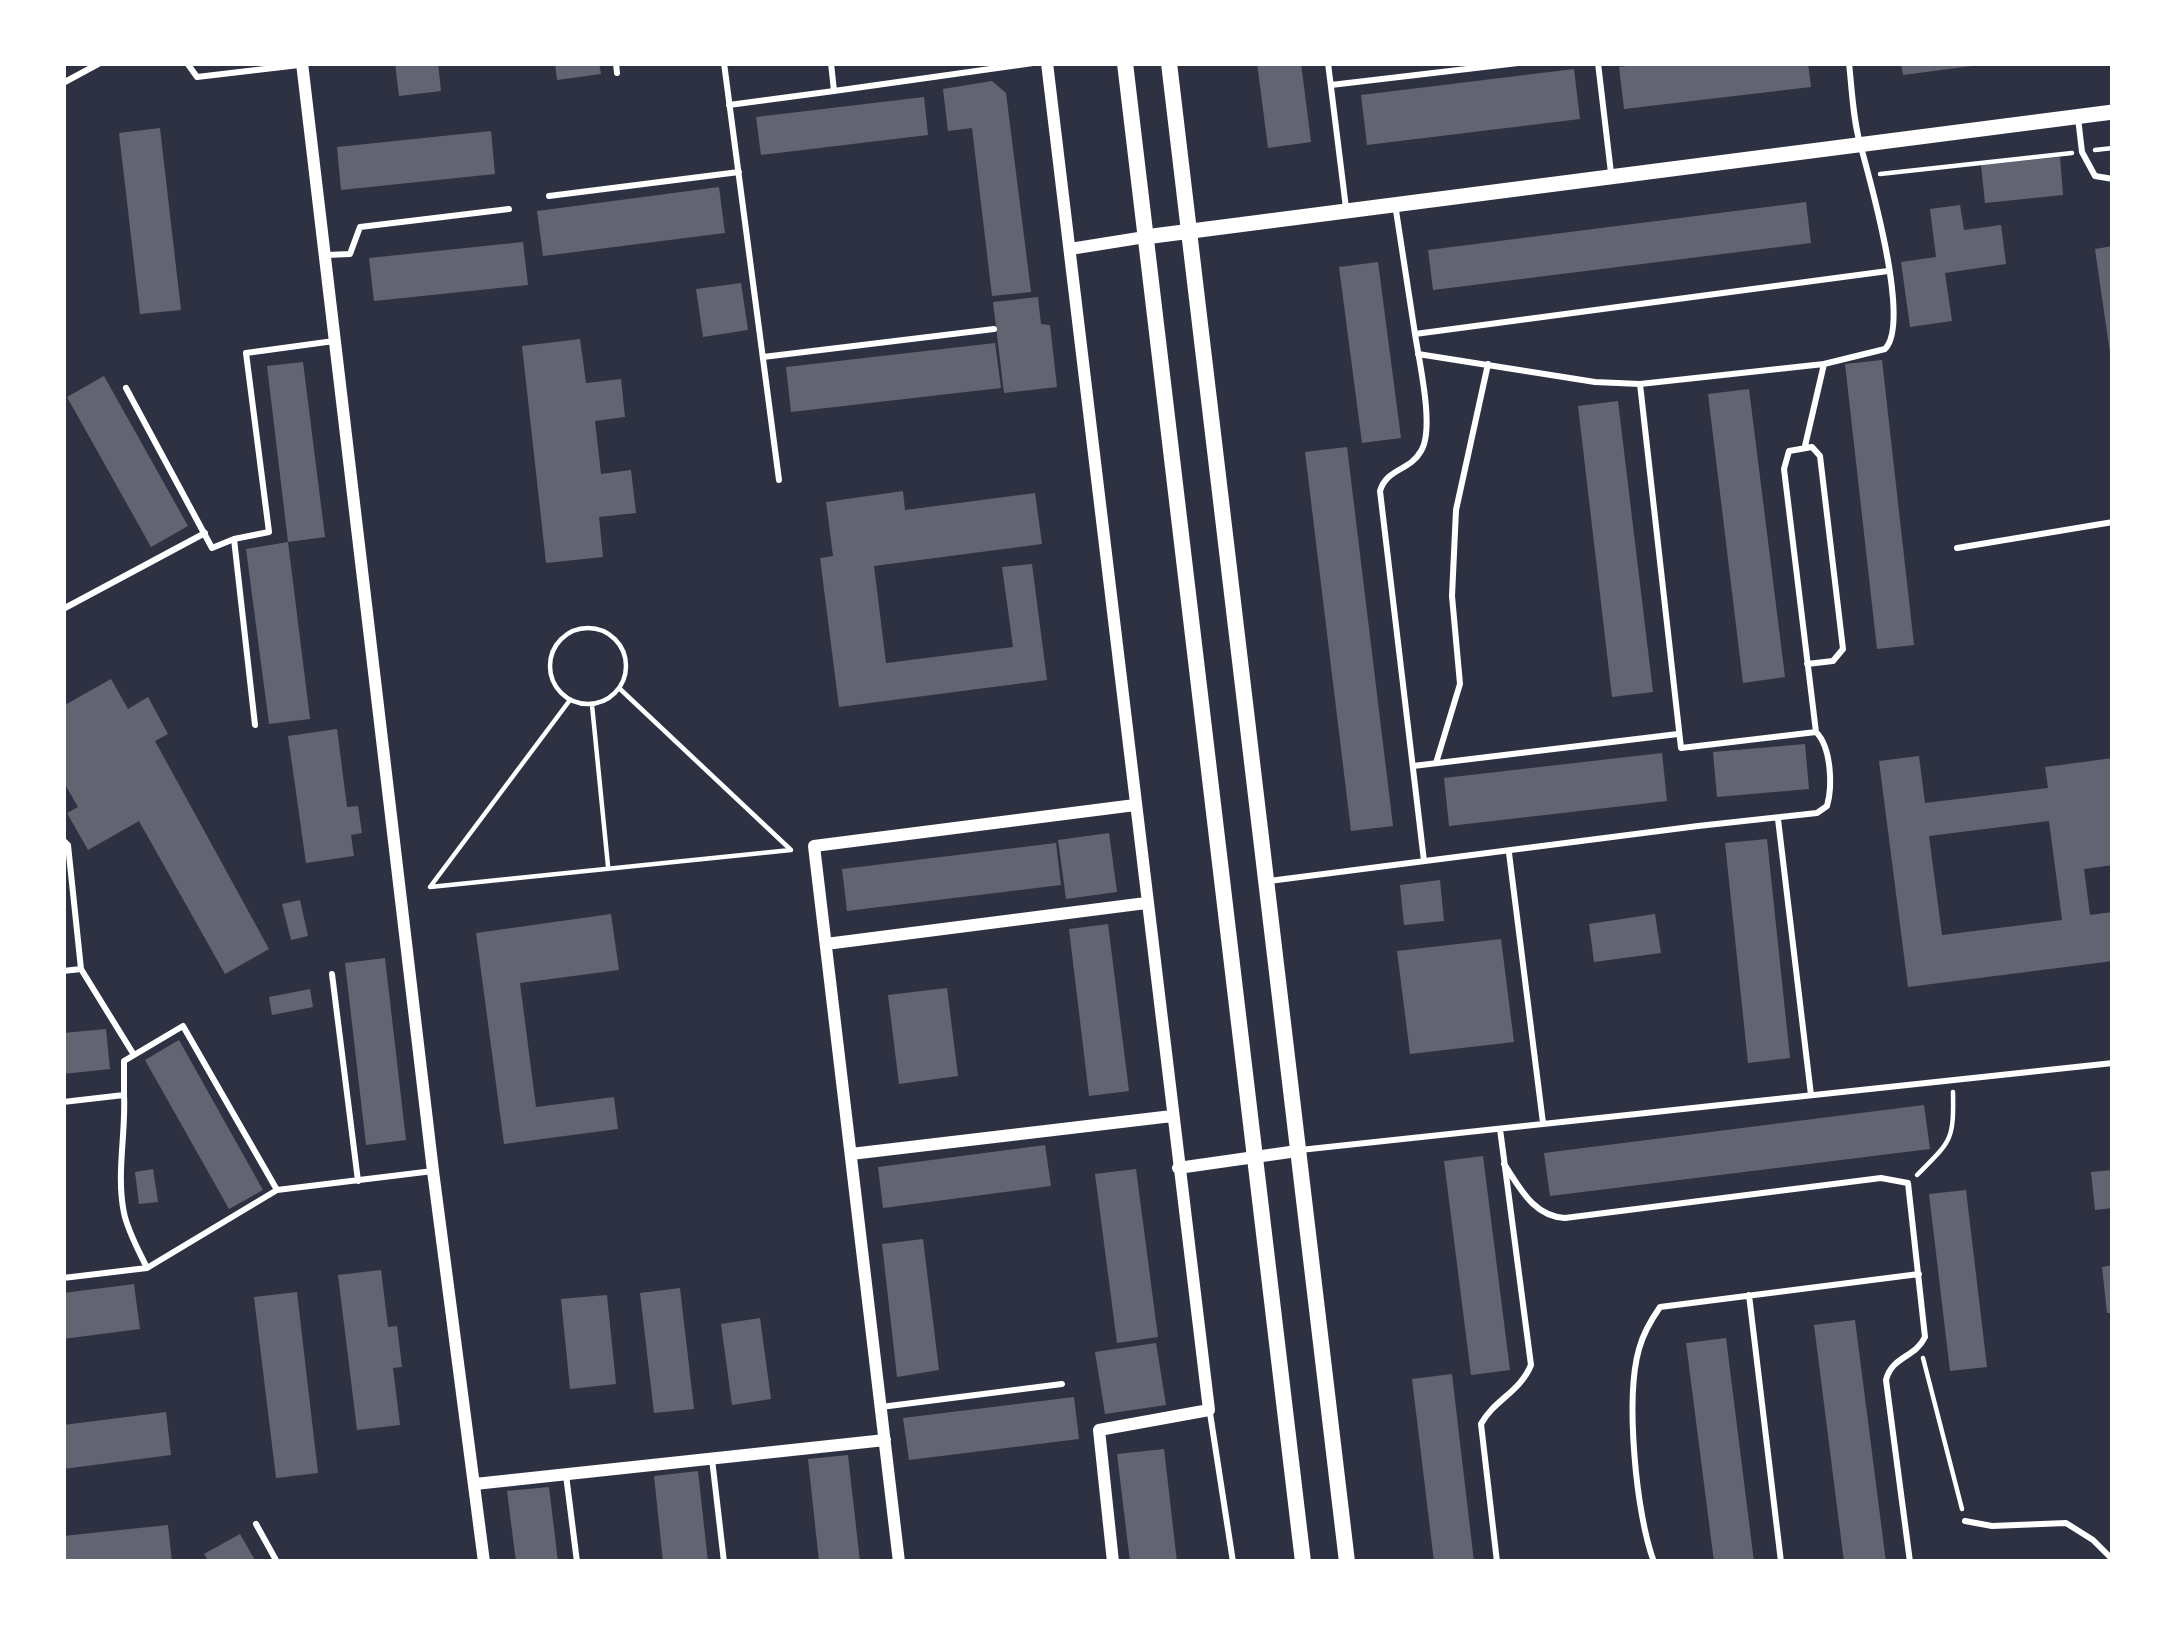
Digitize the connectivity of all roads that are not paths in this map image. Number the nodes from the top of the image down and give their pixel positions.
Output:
1 (100, 63) edge
2 (188, 63) edge
3 (616, 63) edge
4 (724, 63) edge
5 (831, 63) edge
6 (1033, 63) edge
7 (1047, 63) edge
8 (1125, 63) edge
9 (1168, 63) edge
10 (1328, 63) edge
11 (1518, 63) edge
12 (1598, 63) edge
13 (1849, 63) edge
14 (303, 64) edge
15 (617, 73) dead end
16 (63, 83) edge
17 (1331, 85) junction
18 (834, 91) junction
19 (729, 105) junction
20 (2113, 112) edge
21 (2078, 117) junction
22 (1860, 145) junction
23 (739, 172) junction
24 (1611, 176) junction
25 (2113, 179) edge
26 (549, 196) dead end
27 (1394, 203) junction
28 (509, 209) dead end
29 (1347, 210) junction
30 (1188, 232) junction
31 (1145, 237) junction
32 (1070, 249) junction
33 (323, 256) junction
34 (1888, 271) junction
35 (994, 329) dead end
36 (1415, 334) junction
37 (334, 341) junction
38 (1418, 354) junction
39 (763, 357) junction
40 (1488, 364) junction
41 (1824, 364) junction
42 (1640, 384) junction
43 (126, 388) dead end
44 (1805, 446) junction
45 (779, 480) dead end
46 (2113, 522) edge
47 (205, 533) junction
48 (234, 539) junction
49 (1957, 548) dead end
50 (63, 609) edge
51 (1808, 664) junction
52 (255, 724) dead end
53 (1816, 732) junction
54 (1679, 734) junction
55 (1436, 763) junction
56 (1413, 766) junction
57 (1135, 805) junction
58 (1778, 819) junction
59 (63, 841) edge
60 (1509, 853) junction
61 (1424, 861) junction
62 (1265, 882) junction
63 (1147, 903) junction
64 (826, 944) junction
65 (81, 969) junction
66 (63, 971) edge
67 (332, 974) dead end
68 (134, 1055) junction
69 (2113, 1063) edge
70 (1811, 1094) junction
71 (124, 1095) junction
72 (63, 1102) edge
73 (1172, 1116) junction
74 (1543, 1123) junction
75 (1500, 1129) junction
76 (1297, 1150) junction
77 (851, 1154) junction
78 (1255, 1155) junction
79 (1504, 1164) junction
80 (1178, 1168) junction
81 (433, 1171) junction
82 (358, 1181) junction
83 (277, 1190) junction
84 (147, 1268) junction
85 (1919, 1274) junction
86 (63, 1278) edge
87 (1749, 1295) junction
88 (1062, 1384) dead end
89 (881, 1407) junction
90 (1209, 1410) junction
91 (885, 1440) junction
92 (712, 1459) junction
93 (566, 1474) junction
94 (475, 1484) junction
95 (1965, 1521) road end
96 (256, 1524) dead end
97 (2113, 1560) edge
98 (277, 1562) edge
99 (484, 1562) edge
100 (577, 1562) edge
101 (724, 1562) edge
102 (899, 1562) edge
103 (1113, 1562) edge
104 (1233, 1562) edge
105 (1303, 1562) edge
106 (1347, 1562) edge
107 (1497, 1562) edge
108 (1654, 1562) edge
109 (1781, 1562) edge
110 (1910, 1562) edge

1 - 16 lane
2 - 14 lane
3 - 15 lane
4 - 19 lane
5 - 18 lane
6 - 18 lane
7 - 32 street
8 - 31 main road
9 - 30 main road
10 - 17 lane
11 - 17 lane
12 - 24 lane
13 - 22 lane
14 - 33 street
17 - 29 lane
18 - 19 lane
19 - 23 lane
20 - 21 street
21 - 22 street
21 - 25 lane
22 - 24 street
22 - 34 lane
23 - 26 lane
23 - 39 lane
24 - 27 street
27 - 29 street
27 - 36 lane
28 - 33 lane
29 - 30 street
30 - 31 street
30 - 62 main road
31 - 32 street
31 - 78 main road
32 - 57 street
33 - 37 street
34 - 36 lane
34 - 41 lane
35 - 39 lane
36 - 38 lane
37 - 48 lane
37 - 81 street
38 - 40 lane
38 - 56 lane
39 - 45 lane
40 - 42 lane
40 - 55 lane
41 - 42 lane
41 - 44 lane
42 - 54 lane
43 - 47 lane
44 - 51 lane
44 - 51 lane
46 - 49 lane
47 - 48 lane
47 - 50 lane
48 - 52 lane
51 - 53 lane
53 - 54 lane
53 - 58 lane
54 - 55 lane
55 - 56 lane
56 - 61 lane
57 - 63 street
57 - 64 street
58 - 60 lane
58 - 70 lane
59 - 65 lane
60 - 61 lane
60 - 74 lane
61 - 62 lane
62 - 76 main road
63 - 64 street
63 - 73 street
64 - 77 street
65 - 66 lane
65 - 68 lane
67 - 82 lane
68 - 71 lane
68 - 83 lane
69 - 70 lane
70 - 74 lane
71 - 72 lane
71 - 84 lane
73 - 77 street
73 - 80 street
74 - 75 lane
75 - 76 lane
75 - 79 lane
76 - 78 street
76 - 106 main road
77 - 89 street
78 - 80 street
78 - 105 main road
79 - 85 lane
79 - 107 lane
80 - 90 street
81 - 82 lane
81 - 94 street
82 - 83 lane
83 - 84 lane
84 - 86 lane
85 - 87 lane
85 - 110 lane
87 - 108 lane
87 - 109 lane
88 - 89 lane
89 - 91 street
90 - 103 street
90 - 104 lane
91 - 92 street
91 - 102 street
92 - 93 street
92 - 101 lane
93 - 94 street
93 - 100 lane
94 - 99 street
95 - 97 lane
96 - 98 lane

